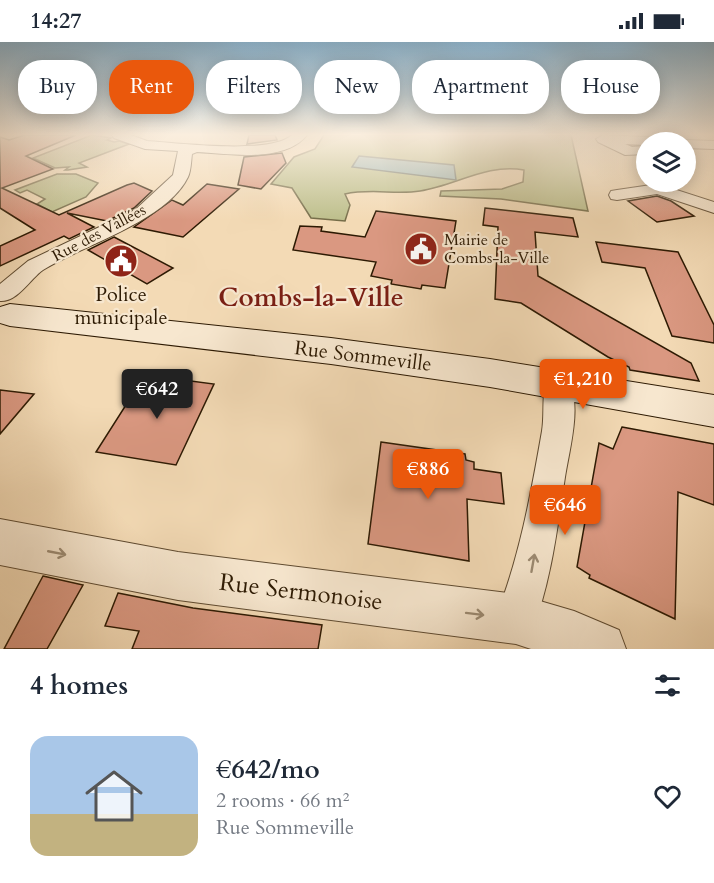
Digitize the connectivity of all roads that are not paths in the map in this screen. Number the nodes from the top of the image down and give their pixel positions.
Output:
1 (183, 163) edge
2 (617, 195) dead end
3 (714, 208) edge
4 (3, 307) edge
5 (558, 385) junction
6 (714, 411) edge
7 (0, 542) edge
8 (516, 619) junction
9 (600, 649) edge

1 - 4 street, Rue des Vallées
2 - 3 street
4 - 5 main road, Rue Sommeville
5 - 6 main road, Rue Sommeville
8 -> 5 street
7 -> 8 street, Rue Sermonoise
8 - 9 street, Rue Sermonoise

